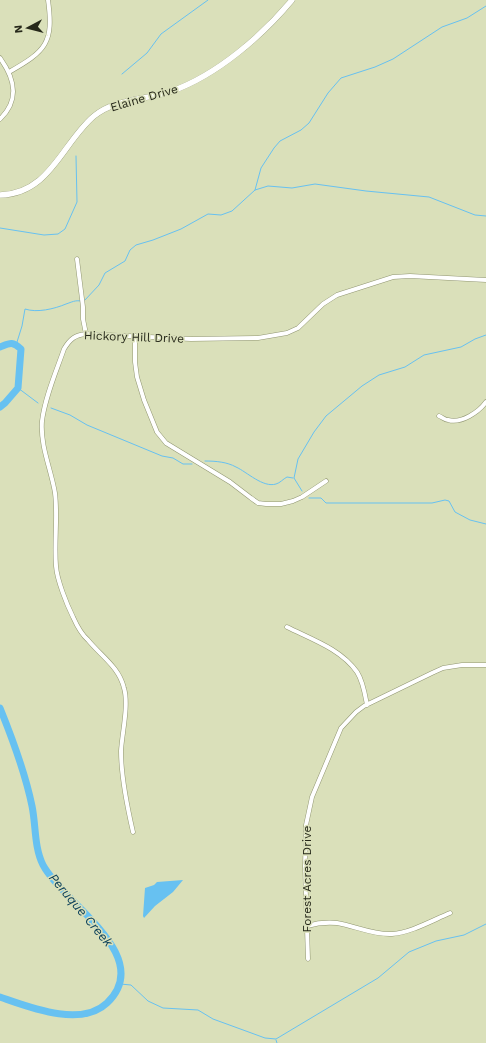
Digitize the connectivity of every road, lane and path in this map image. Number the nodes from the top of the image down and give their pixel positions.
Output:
1 (48, 0) edge
2 (292, 0) edge
3 (0, 58) edge
4 (9, 72) junction
5 (0, 119) edge
6 (0, 195) edge
7 (77, 259) dead end
8 (486, 280) edge
9 (86, 334) junction
10 (135, 336) junction
11 (486, 402) edge
12 (439, 416) dead end
13 (326, 481) dead end
14 (287, 627) dead end
15 (486, 665) edge
16 (367, 704) junction
17 (133, 832) dead end
18 (450, 913) dead end
19 (307, 926) junction
20 (308, 959) dead end

1 - 4 street
2 - 6 street, Elaine Drive
3 - 4 street
4 - 5 street
7 - 9 street
8 - 10 street, Hickory Hill Drive
9 - 10 street, Hickory Hill Drive
9 - 17 street, Hickory Hill Drive
10 - 13 street
11 - 12 street
14 - 16 street
15 - 16 street, Forest Acres Drive
16 - 19 street, Forest Acres Drive
18 - 19 street
19 - 20 street, Forest Acres Drive

